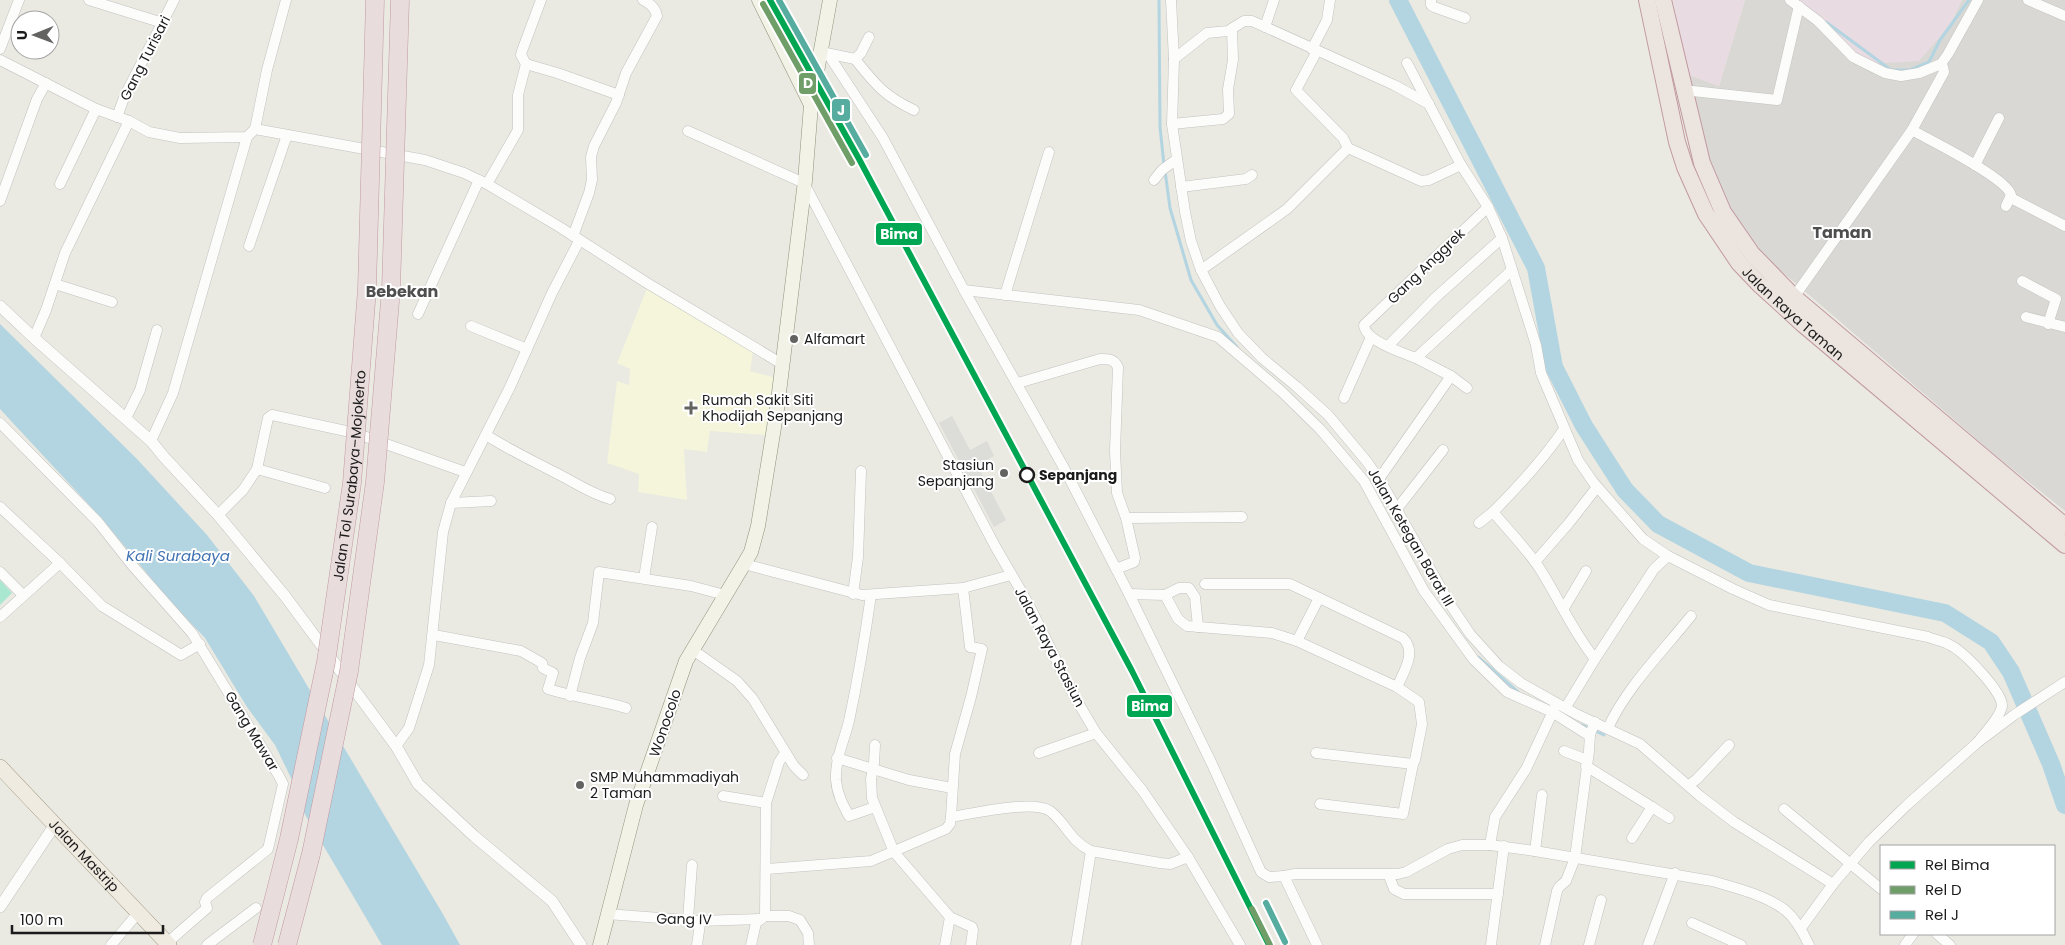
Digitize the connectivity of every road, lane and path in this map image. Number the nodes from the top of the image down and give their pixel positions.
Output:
1 (19, 0) edge
2 (89, 0) edge
3 (174, 0) edge
4 (286, 0) edge
5 (375, 0) edge
6 (400, 0) edge
7 (541, 0) edge
8 (643, 0) edge
9 (759, 0) edge
10 (830, 0) edge
11 (1171, 0) edge
12 (1274, 0) edge
13 (1330, 0) edge
14 (1431, 0) edge
15 (1647, 0) edge
16 (1663, 0) edge
17 (1790, 0) edge
18 (1978, 0) edge
19 (2028, 0) edge
20 (1799, 6) junction
21 (2065, 16) edge
22 (1464, 18) dead end
23 (163, 23) junction
24 (1265, 27) junction
25 (1233, 32) junction
26 (868, 37) dead end
27 (0, 50) edge
28 (1314, 50) junction
29 (825, 53) junction
30 (855, 59) junction
31 (1174, 59) junction
32 (0, 60) edge
33 (1407, 62) dead end
34 (526, 64) junction
35 (1941, 64) junction
36 (46, 84) junction
37 (1683, 90) junction
38 (619, 95) junction
39 (1430, 104) junction
40 (811, 108) junction
41 (96, 110) junction
42 (914, 110) dead end
43 (117, 117) junction
44 (1999, 118) dead end
45 (129, 121) junction
46 (1172, 124) junction
47 (1912, 130) junction
48 (688, 131) dead end
49 (251, 133) junction
50 (287, 136) junction
51 (1348, 148) junction
52 (1049, 152) dead end
53 (1175, 161) junction
54 (1461, 164) junction
55 (1975, 165) junction
56 (1252, 176) dead end
57 (1154, 180) dead end
58 (483, 182) junction
59 (804, 183) junction
60 (60, 184) dead end
61 (1181, 187) junction
62 (0, 201) edge
63 (1488, 207) junction
64 (2065, 226) edge
65 (576, 238) junction
66 (1502, 238) junction
67 (249, 246) dead end
68 (1201, 270) junction
69 (1512, 270) junction
70 (2022, 282) dead end
71 (55, 284) junction
72 (964, 290) junction
73 (1006, 295) junction
74 (1794, 297) junction
75 (112, 302) dead end
76 (0, 306) edge
77 (418, 314) dead end
78 (2026, 317) dead end
79 (2048, 324) junction
80 (471, 326) dead end
81 (2065, 327) edge
82 (156, 330) dead end
83 (1236, 333) junction
84 (1220, 336) junction
85 (1371, 337) junction
86 (34, 338) junction
87 (1388, 346) junction
88 (526, 349) junction
89 (1416, 358) junction
90 (1257, 363) junction
91 (782, 364) junction
92 (1451, 376) junction
93 (1018, 383) junction
94 (1467, 388) dead end
95 (1344, 398) dead end
96 (126, 418) junction
97 (0, 423) edge
98 (1564, 429) junction
99 (486, 435) junction
100 (1338, 439) junction
101 (151, 440) junction
102 (1443, 450) dead end
103 (1361, 468) junction
104 (257, 469) junction
105 (861, 471) dead end
106 (465, 472) junction
107 (1379, 480) junction
108 (1597, 486) junction
109 (325, 488) dead end
110 (610, 499) dead end
111 (491, 501) dead end
112 (451, 503) junction
113 (0, 507) edge
114 (1396, 510) junction
115 (1493, 512) junction
116 (218, 515) junction
117 (1242, 517) dead end
118 (1126, 518) junction
119 (2063, 519) edge
120 (1479, 523) dead end
121 (652, 527) dead end
122 (2065, 545) edge
123 (1668, 556) junction
124 (60, 562) junction
125 (1535, 562) junction
126 (744, 564) junction
127 (1116, 569) junction
128 (1586, 571) dead end
129 (0, 572) edge
130 (1010, 575) junction
131 (644, 578) junction
132 (1206, 584) dead end
133 (1430, 587) junction
134 (963, 588) junction
135 (853, 594) junction
136 (1129, 594) junction
137 (23, 595) junction
138 (725, 595) junction
139 (871, 595) junction
140 (1165, 595) junction
141 (1319, 598) junction
142 (1564, 608) junction
143 (1691, 616) dead end
144 (0, 617) edge
145 (1198, 627) junction
146 (434, 635) junction
147 (1297, 641) junction
148 (200, 644) junction
149 (693, 650) junction
150 (1595, 659) junction
151 (2061, 685) edge
152 (1397, 687) junction
153 (570, 696) junction
154 (1557, 707) junction
155 (626, 708) dead end
156 (1608, 728) junction
157 (1592, 730) junction
158 (1096, 733) junction
159 (1978, 742) junction
160 (1729, 744) dead end
161 (875, 745) dead end
162 (396, 746) junction
163 (1564, 751) dead end
164 (785, 752) junction
165 (1039, 753) dead end
166 (1316, 753) dead end
167 (837, 758) junction
168 (1587, 763) junction
169 (1413, 764) junction
170 (0, 767) edge
171 (873, 769) junction
172 (803, 775) dead end
173 (1689, 785) junction
174 (952, 788) junction
175 (1542, 795) dead end
176 (723, 796) dead end
177 (766, 803) junction
178 (1320, 804) dead end
179 (876, 807) junction
180 (1652, 807) junction
181 (1784, 809) dead end
182 (952, 817) junction
183 (1669, 818) dead end
184 (54, 826) junction
185 (1632, 838) dead end
186 (1490, 845) junction
187 (1504, 846) junction
188 (1090, 851) junction
189 (1535, 851) junction
190 (894, 852) junction
191 (1188, 857) junction
192 (1575, 858) junction
193 (692, 865) dead end
194 (1850, 866) junction
195 (767, 869) junction
196 (1675, 873) junction
197 (1284, 876) junction
198 (1389, 876) junction
199 (1831, 888) junction
200 (1880, 888) edge
201 (1498, 894) junction
202 (1600, 900) dead end
203 (0, 907) edge
204 (256, 908) dead end
205 (138, 913) junction
206 (607, 914) junction
207 (950, 917) junction
208 (763, 918) junction
209 (688, 919) junction
210 (699, 921) junction
211 (1692, 924) dead end
212 (1801, 928) junction
213 (1938, 935) edge
214 (168, 944) edge
215 (111, 945) edge
216 (207, 945) edge
217 (262, 945) edge
218 (287, 945) edge
219 (581, 945) edge
220 (600, 945) edge
221 (697, 945) edge
222 (751, 945) edge
223 (808, 945) edge
224 (945, 945) edge
225 (971, 945) edge
226 (1076, 945) edge
227 (1240, 945) edge
228 (1317, 945) edge
229 (1492, 945) edge
230 (1545, 945) edge
231 (1589, 945) edge
232 (1648, 945) edge
233 (1741, 945) edge
234 (1809, 945) edge
235 (1950, 945) edge

1 - 27 street
2 - 23 street
3 - 23 street, Gang Turisari
4 - 49 street
5 - 217 highway, Jalan Tol Surabaya–Mojokerto, bridge
6 - 218 highway, Jalan Tol Surabaya–Mojokerto, bridge
7 - 34 street
8 - 38 street
9 - 40 main road
10 - 29 main road, Wonocolo
11 - 31 street, Jalan Ketegan Barat III
12 - 24 street
13 - 28 street
14 - 22 street
15 - 122 highway, Jalan Raya Taman
16 - 37 highway, Jalan Raya Taman
17 - 20 street
18 - 35 street
19 - 21 street
20 - 35 street
20 - 37 street
23 - 43 street, Gang Turisari
24 - 25 street
24 - 28 street
25 - 31 street
25 - 46 street
26 - 30 street
28 - 39 street
28 - 51 street
29 - 30 street
29 - 40 main road, Wonocolo
29 - 72 street
30 - 42 street
31 - 46 street, Jalan Ketegan Barat III
32 - 36 street
33 - 39 street
34 - 38 street
34 - 58 street
35 - 47 street
36 - 41 street
36 - 62 street
37 - 74 highway, Jalan Raya Taman
38 - 65 street
39 - 54 street
40 - 59 main road, Wonocolo
41 - 43 street
41 - 60 street
43 - 45 street
44 - 55 street
45 - 49 street
45 - 71 street
46 - 53 street, Jalan Ketegan Barat III
47 - 55 street
47 - 74 street
48 - 59 street
49 - 50 street
49 - 101 street
50 - 58 street
50 - 67 street
51 - 54 street
51 - 68 street
52 - 73 street
53 - 57 street
53 - 61 street, Jalan Ketegan Barat III
54 - 63 street
55 - 64 street
56 - 61 street
58 - 65 street
58 - 77 street
59 - 91 main road, Wonocolo
59 - 130 street
61 - 68 street, Jalan Ketegan Barat III
63 - 66 street
63 - 85 street, Gang Anggrek
65 - 88 street
65 - 91 street
66 - 69 street
66 - 87 street
68 - 83 street, Jalan Ketegan Barat III
69 - 89 street
69 - 98 street
70 - 79 street
71 - 75 street
71 - 86 street
72 - 73 street
72 - 93 street
73 - 84 street
74 - 119 highway, Jalan Raya Taman
76 - 86 street
78 - 79 street
79 - 81 street
80 - 88 street
82 - 96 street
83 - 84 street
83 - 90 street, Jalan Ketegan Barat III
84 - 90 street
85 - 87 street
85 - 95 street
86 - 96 street
87 - 89 street
88 - 99 street
89 - 92 street
90 - 100 street
90 - 100 street, Jalan Ketegan Barat III
91 - 126 main road, Wonocolo
92 - 94 street
92 - 107 street
93 - 118 street
93 - 127 street
96 - 101 street
97 - 148 street
98 - 108 street
98 - 115 street
99 - 106 street
99 - 110 street
100 - 103 street, Jalan Ketegan Barat III
100 - 103 street
101 - 116 street
102 - 114 street
103 - 107 street, Jalan Ketegan Barat III
103 - 133 street
104 - 106 street
104 - 109 street
104 - 116 street
105 - 135 street
106 - 112 street
107 - 114 street, Jalan Ketegan Barat III
108 - 123 street
108 - 125 street
111 - 112 street
112 - 146 street
113 - 124 street
114 - 133 street, Jalan Ketegan Barat III
115 - 120 street
115 - 125 street
116 - 162 street
117 - 118 street
118 - 127 street
121 - 131 street
123 - 150 street
123 - 159 street
124 - 137 street
124 - 148 street
125 - 142 street
126 - 135 street, Jalan Raya Stasiun
126 - 138 main road, Wonocolo
127 - 136 street
128 - 142 street
129 - 137 street
130 - 134 street, Jalan Raya Stasiun
130 - 158 street, Jalan Raya Stasiun
131 - 138 street
131 - 153 street
132 - 141 street
133 - 154 street, Jalan Ketegan Barat III
133 - 154 street
134 - 139 street, Jalan Raya Stasiun
134 - 174 street
135 - 139 street, Jalan Raya Stasiun
136 - 140 street
136 - 197 street
137 - 144 street
138 - 149 main road, Wonocolo
139 - 167 street
140 - 145 street
140 - 145 street
141 - 147 street
141 - 152 street
142 - 150 street
143 - 156 street
145 - 147 street
146 - 153 street
146 - 162 street
147 - 152 street
148 - 214 street, Gang Mawar
149 - 164 street
149 - 206 main road, Wonocolo
150 - 154 street
151 - 159 street
152 - 169 street
153 - 155 street
154 - 157 street, Jalan Ketegan Barat III
154 - 157 street
154 - 186 street
156 - 157 street, Jalan Ketegan Barat III
156 - 173 street, Jalan Ketegan Barat III
157 - 168 street
158 - 165 street
158 - 191 street, Jalan Raya Stasiun
159 - 194 street
160 - 173 street
161 - 171 street
162 - 219 street
163 - 168 street
164 - 172 street
164 - 177 street
166 - 169 street
167 - 171 street
167 - 179 street
168 - 180 street
168 - 192 street
169 - 178 street
170 - 184 main road, Jalan Mastrip
171 - 174 street
171 - 179 street
173 - 199 street, Jalan Ketegan Barat III
174 - 182 street
175 - 189 street
176 - 177 street
177 - 195 street
179 - 190 street
180 - 183 street
180 - 185 street
181 - 194 street
182 - 188 street
182 - 190 street
184 - 203 street
184 - 205 main road, Jalan Mastrip
186 - 187 street
186 - 198 street
187 - 189 street
187 - 201 street
188 - 191 street
188 - 226 street
189 - 192 street
190 - 195 street
190 - 207 street
191 - 227 street, Jalan Raya Stasiun
192 - 196 street
192 - 230 street
193 - 209 street
194 - 199 street
194 - 200 street
195 - 208 street
196 - 212 street
196 - 232 street
197 - 198 street
197 - 228 street
198 - 201 street
199 - 212 street
201 - 229 street
202 - 231 street
204 - 216 street
205 - 214 main road, Jalan Mastrip
205 - 215 street
206 - 209 street, Gang IV
206 - 220 main road, Wonocolo
207 - 224 street
207 - 225 street
208 - 210 street, Gang IV
208 - 222 street
208 - 223 street, Gang IV
209 - 210 street, Gang IV
210 - 221 street
211 - 233 street
212 - 234 street
213 - 235 street

